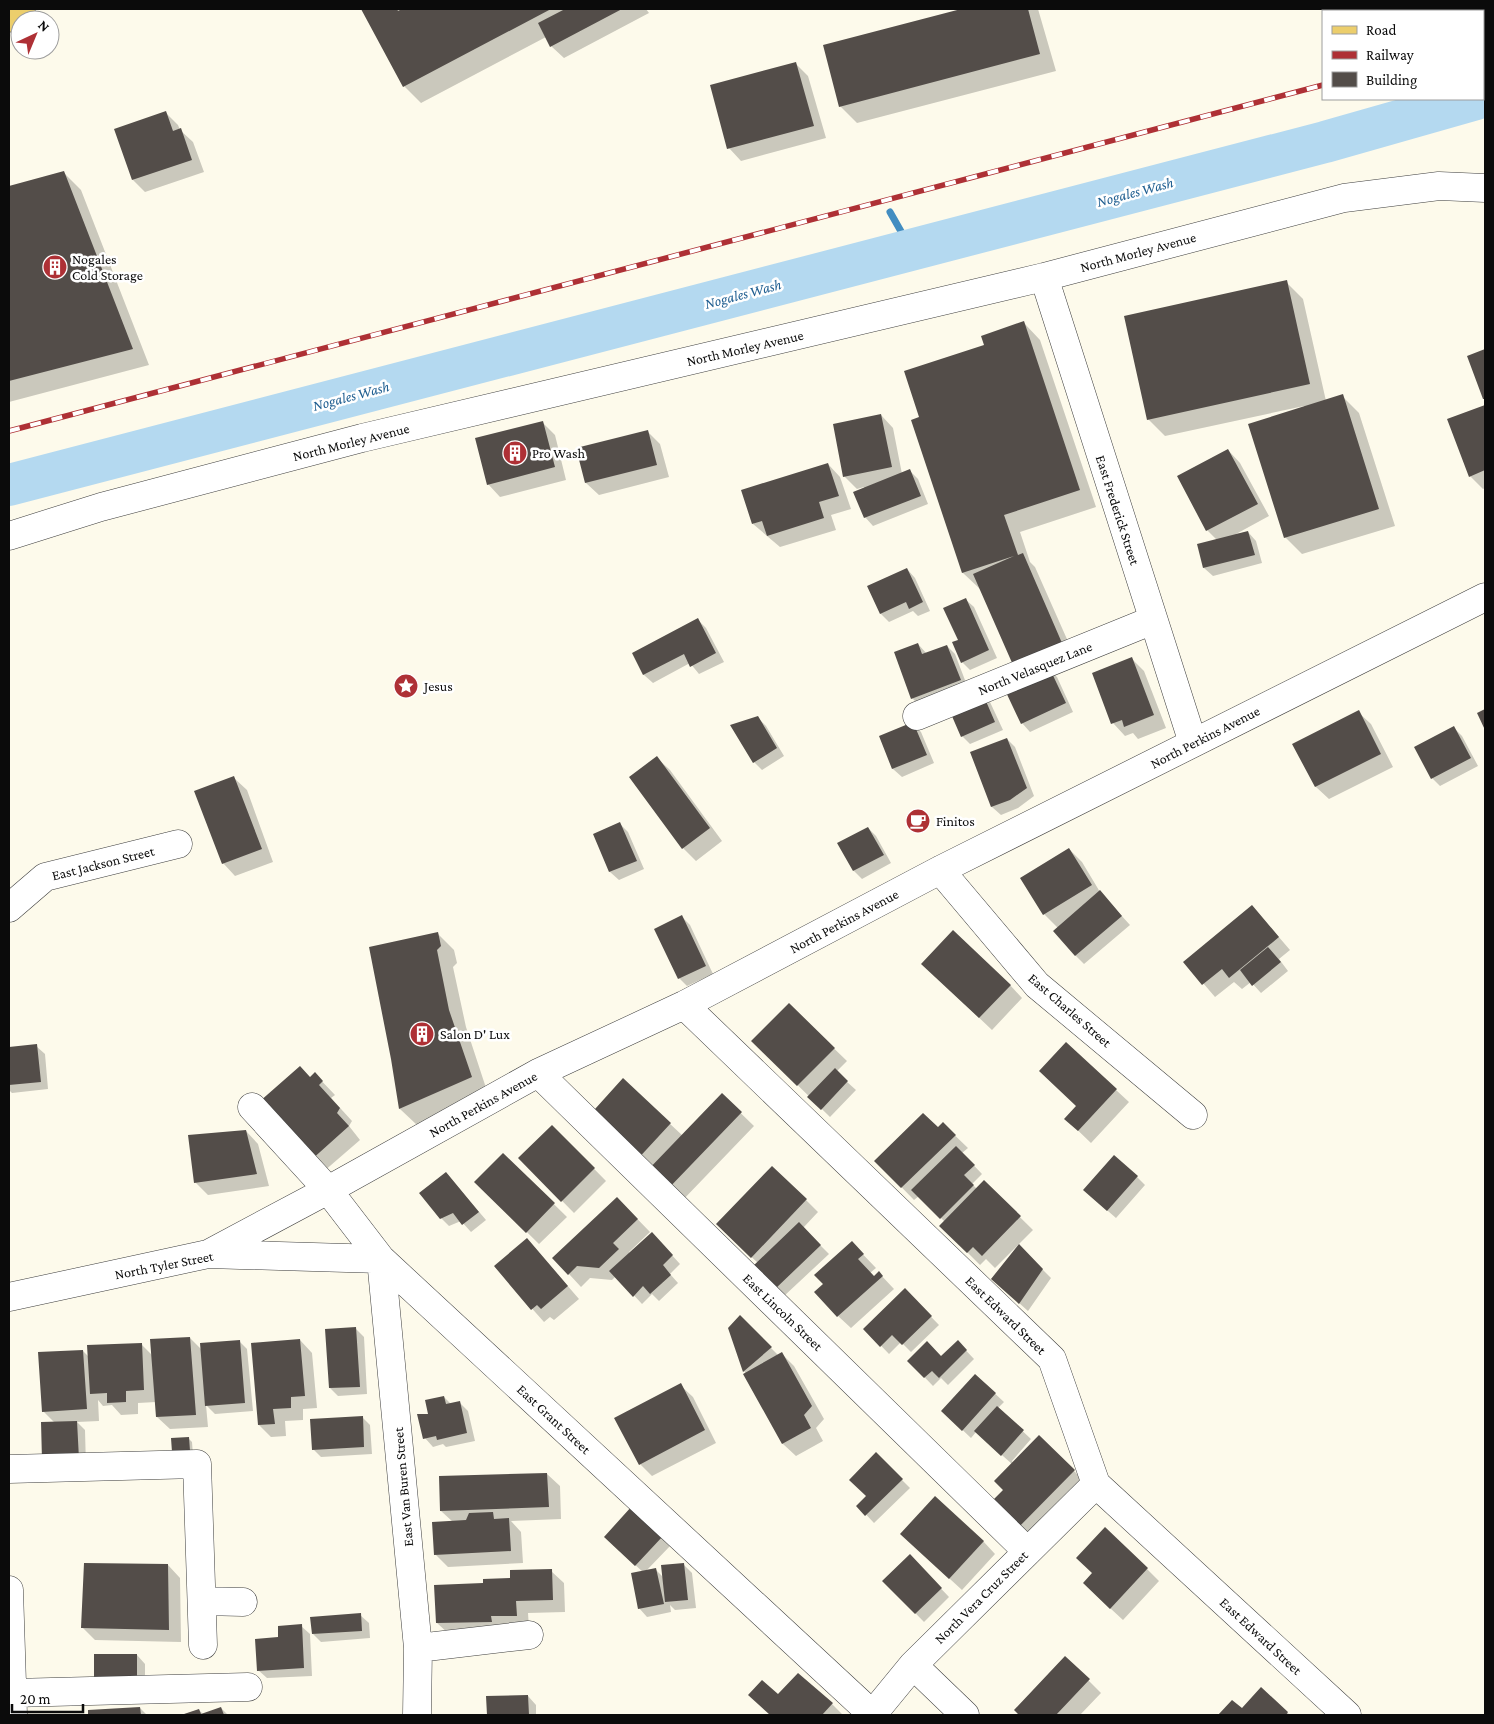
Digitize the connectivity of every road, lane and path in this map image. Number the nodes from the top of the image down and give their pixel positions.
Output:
1 (21, 9) edge
2 (9, 18) edge
3 (1485, 188) edge
4 (1044, 277) junction
5 (9, 536) edge
6 (1485, 596) edge
7 (1153, 620) junction
8 (916, 716) dead end
9 (1193, 743) junction
10 (178, 844) dead end
11 (940, 870) junction
12 (9, 908) edge
13 (684, 1005) junction
14 (538, 1073) junction
15 (252, 1107) dead end
16 (1192, 1115) dead end
17 (328, 1190) junction
18 (208, 1254) junction
19 (381, 1259) junction
20 (9, 1297) edge
21 (9, 1470) edge
22 (1096, 1484) junction
23 (1027, 1552) junction
24 (9, 1590) edge
25 (202, 1601) junction
26 (243, 1602) dead end
27 (529, 1635) dead end
28 (203, 1645) dead end
29 (418, 1648) junction
30 (913, 1665) junction
31 (248, 1687) dead end
32 (13, 1704) edge
33 (417, 1715) edge
34 (872, 1715) edge
35 (965, 1715) edge
36 (1347, 1715) edge

1 - 2 main road
3 - 4 street, North Morley Avenue
4 - 5 street, North Morley Avenue
4 - 7 street, East Frederick Street
6 - 9 street, North Perkins Avenue
7 - 8 street, North Velasquez Lane
7 - 9 street, East Frederick Street
9 - 11 street, North Perkins Avenue
10 - 12 street, East Jackson Street
11 - 13 street, North Perkins Avenue
11 - 16 street, East Charles Street
13 - 14 street, North Perkins Avenue
13 - 22 street, East Edward Street
14 - 17 street, North Perkins Avenue
14 - 23 street, East Lincoln Street
15 - 17 street, East Grant Street
17 - 18 street, North Perkins Avenue
17 - 19 street, East Grant Street
18 - 19 street, North Tyler Street
18 - 20 street, North Tyler Street
19 - 29 street, East Van Buren Street
19 - 34 street, East Grant Street
21 - 25 street
22 - 23 street, North Vera Cruz Street
22 - 36 street, East Edward Street
23 - 30 street, North Vera Cruz Street
24 - 32 street
25 - 26 street
25 - 28 street
27 - 29 street
29 - 33 street, East Van Buren Street
30 - 34 street, North Vera Cruz Street
30 - 35 street
31 - 32 street

